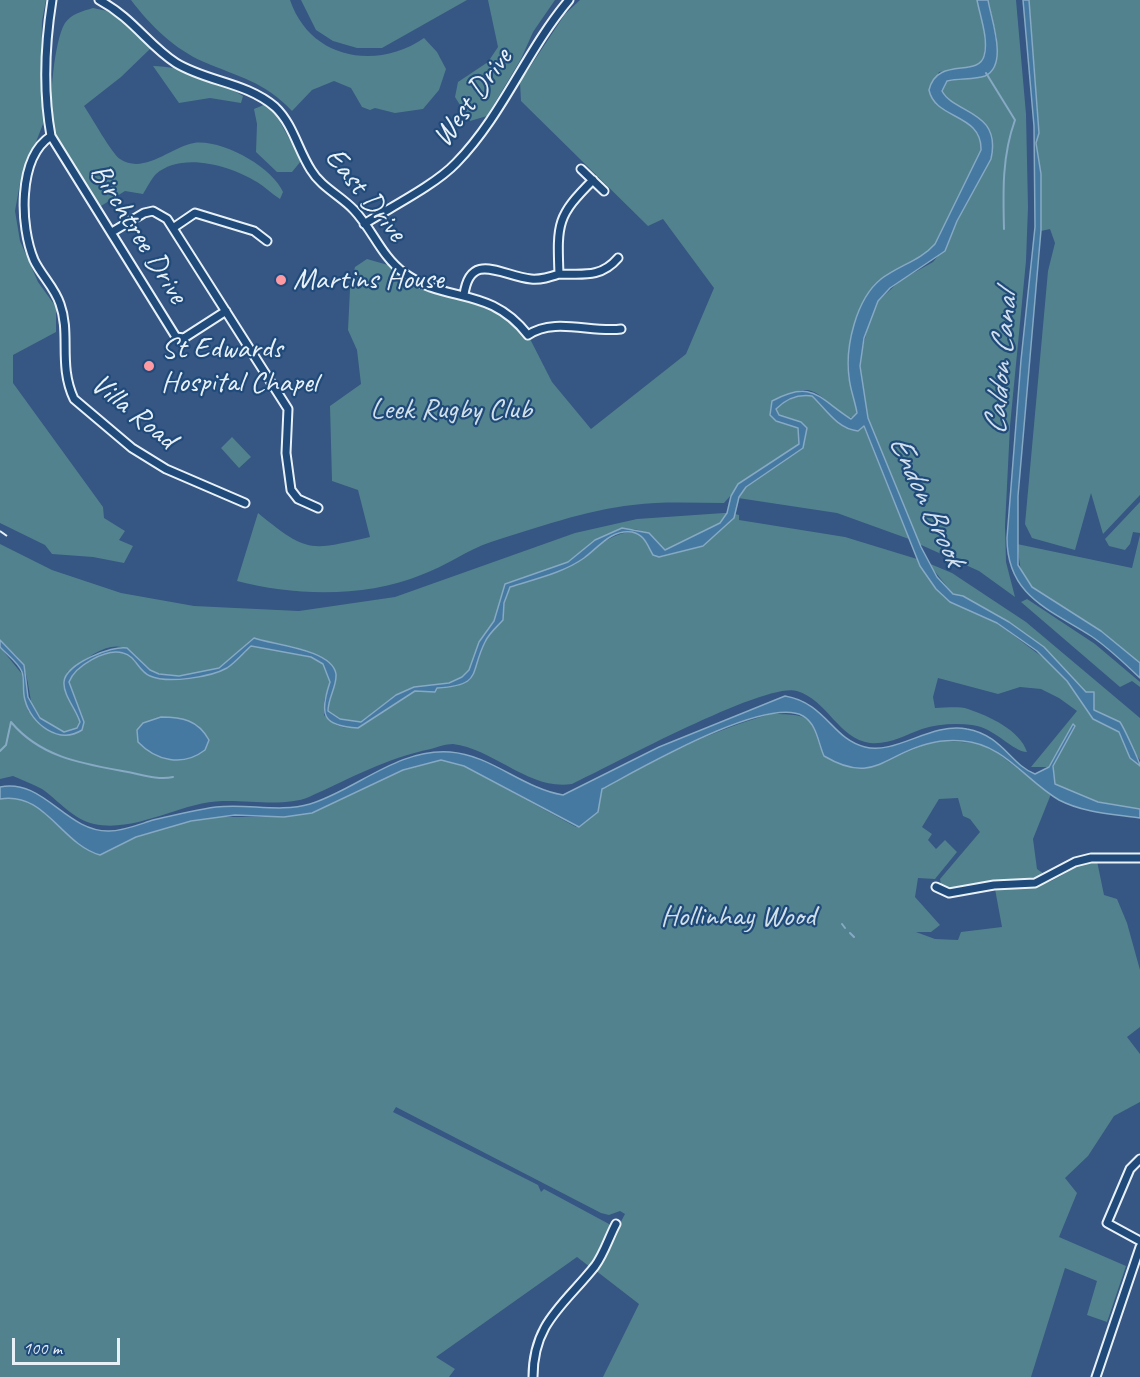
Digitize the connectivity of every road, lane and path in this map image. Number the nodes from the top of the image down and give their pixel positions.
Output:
1 (52, 0) edge
2 (99, 0) edge
3 (569, 0) edge
4 (51, 136) junction
5 (581, 169) dead end
6 (593, 180) junction
7 (604, 191) dead end
8 (364, 224) junction
9 (173, 228) junction
10 (112, 232) junction
11 (267, 241) dead end
12 (618, 258) dead end
13 (559, 274) junction
14 (464, 295) junction
15 (226, 311) junction
16 (621, 329) dead end
17 (245, 503) dead end
18 (318, 508) dead end
19 (1140, 858) edge
20 (936, 887) dead end
21 (1140, 1159) edge
22 (616, 1224) dead end
23 (1140, 1241) edge
24 (1140, 1247) edge
25 (533, 1377) edge
26 (1096, 1377) edge

1 - 4 street
2 - 8 street, East Drive
3 - 8 street, West Drive
4 - 10 street, Birchtree Drive
4 - 17 street, Villa Road
5 - 6 street
6 - 7 street
6 - 13 street
8 - 14 street, East Drive
9 - 10 street
9 - 11 street
9 - 15 street
10 - 15 street, Birchtree Drive
12 - 13 street
13 - 14 street
14 - 16 street, East Drive
15 - 18 street
19 - 20 street
21 - 23 street
22 - 25 street
24 - 26 street

